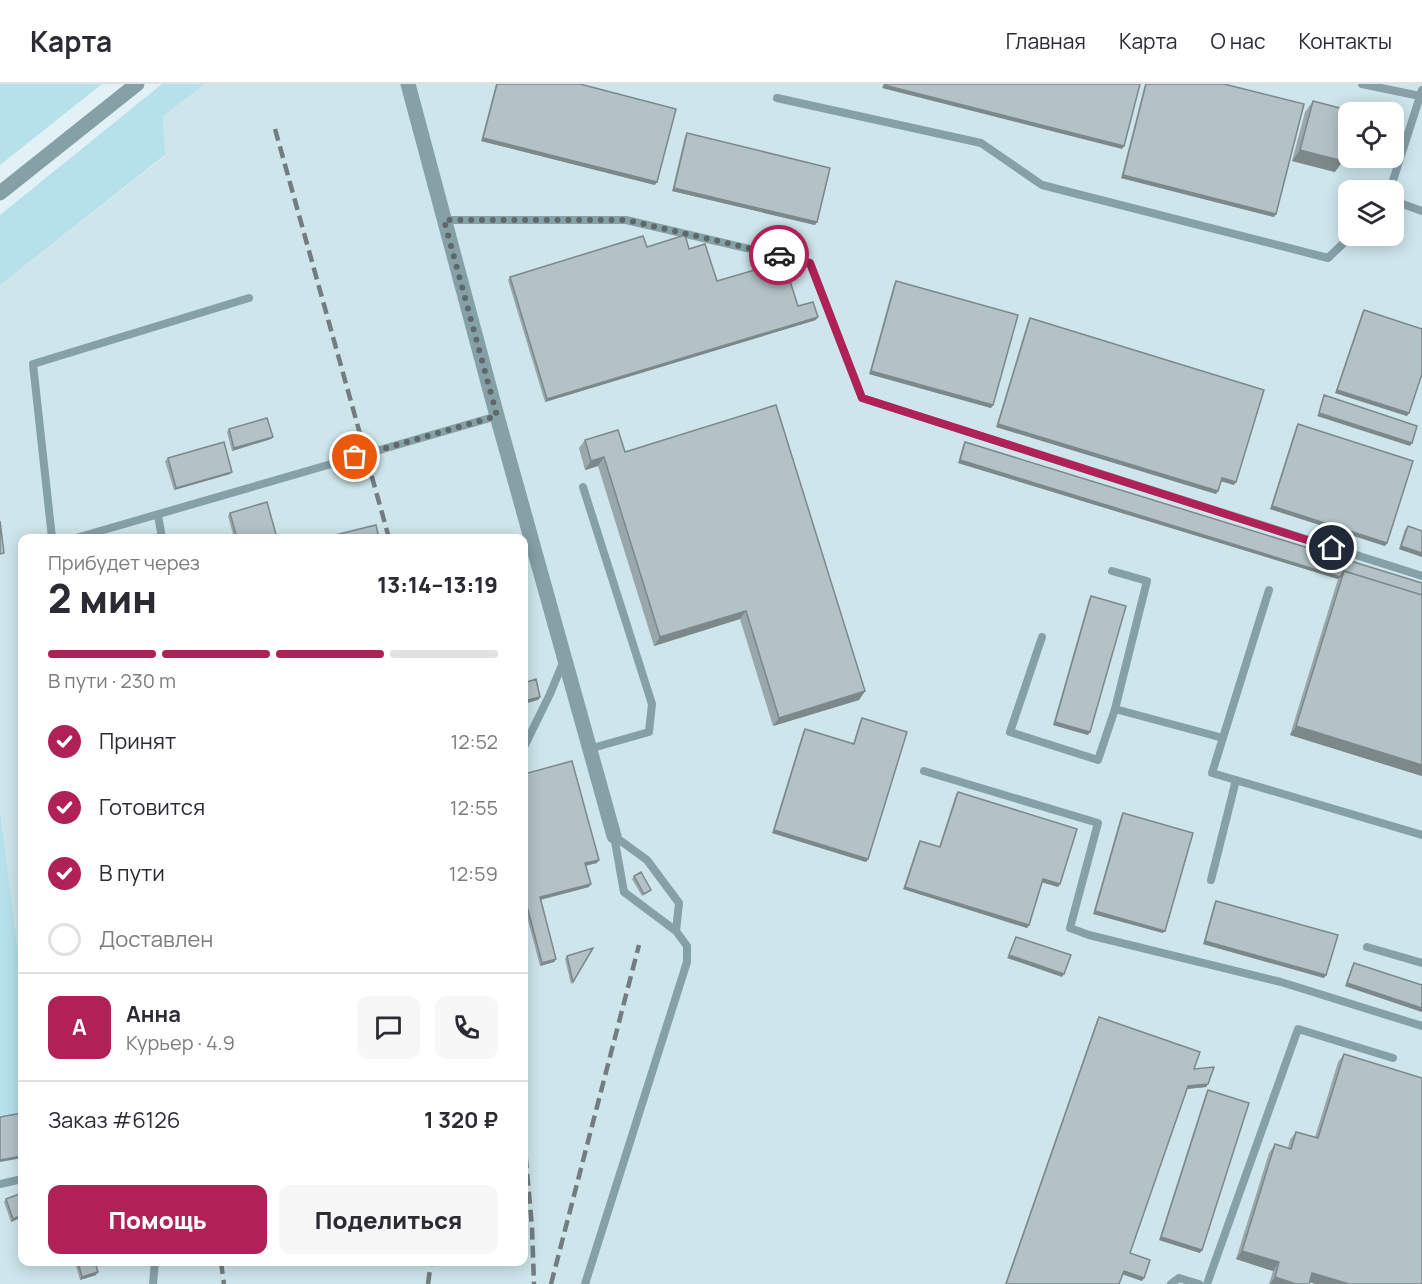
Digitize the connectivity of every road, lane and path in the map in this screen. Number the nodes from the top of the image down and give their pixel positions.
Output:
1 (137, 84) edge
2 (408, 84) edge
3 (1362, 84) edge
4 (1421, 93) edge
5 (777, 98) dead end
6 (1393, 180) edge
7 (0, 194) edge
8 (1404, 205) edge
9 (1422, 211) edge
10 (444, 220) junction
11 (1341, 246) edge
12 (249, 298) dead end
13 (497, 416) junction
14 (583, 487) dead end
15 (158, 514) junction
16 (52, 534) edge
17 (90, 534) edge
18 (161, 534) edge
19 (1112, 572) dead end
20 (1422, 576) edge
21 (1269, 590) dead end
22 (1042, 637) dead end
23 (564, 658) junction
24 (1115, 709) junction
25 (1223, 738) junction
26 (528, 739) edge
27 (589, 749) junction
28 (924, 771) dead end
29 (1236, 780) junction
30 (1422, 835) edge
31 (614, 836) junction
32 (1211, 880) dead end
33 (676, 932) junction
34 (1367, 947) dead end
35 (1422, 963) edge
36 (1422, 1026) edge
37 (1393, 1058) dead end
38 (18, 1180) edge
39 (0, 1184) edge
40 (155, 1266) edge
41 (153, 1284) edge
42 (585, 1284) edge
43 (1171, 1284) edge
44 (1199, 1284) edge
45 (1207, 1284) edge

1 - 7 street
2 - 10 street
3 - 4 lane
4 - 6 lane
5 - 11 lane
8 - 9 lane
10 - 13 street
10 - 20 lane
12 - 16 lane
13 - 15 lane
13 - 23 street
14 - 27 lane
15 - 17 lane
15 - 18 lane
19 - 24 lane
21 - 25 lane
22 - 24 lane
23 - 26 lane
23 - 27 street
24 - 25 lane
25 - 29 lane
27 - 31 street
28 - 36 lane
29 - 30 lane
29 - 32 lane
31 - 33 lane
31 - 33 lane
33 - 42 lane
34 - 35 lane
37 - 45 lane
38 - 39 lane
40 - 41 lane
43 - 44 lane

